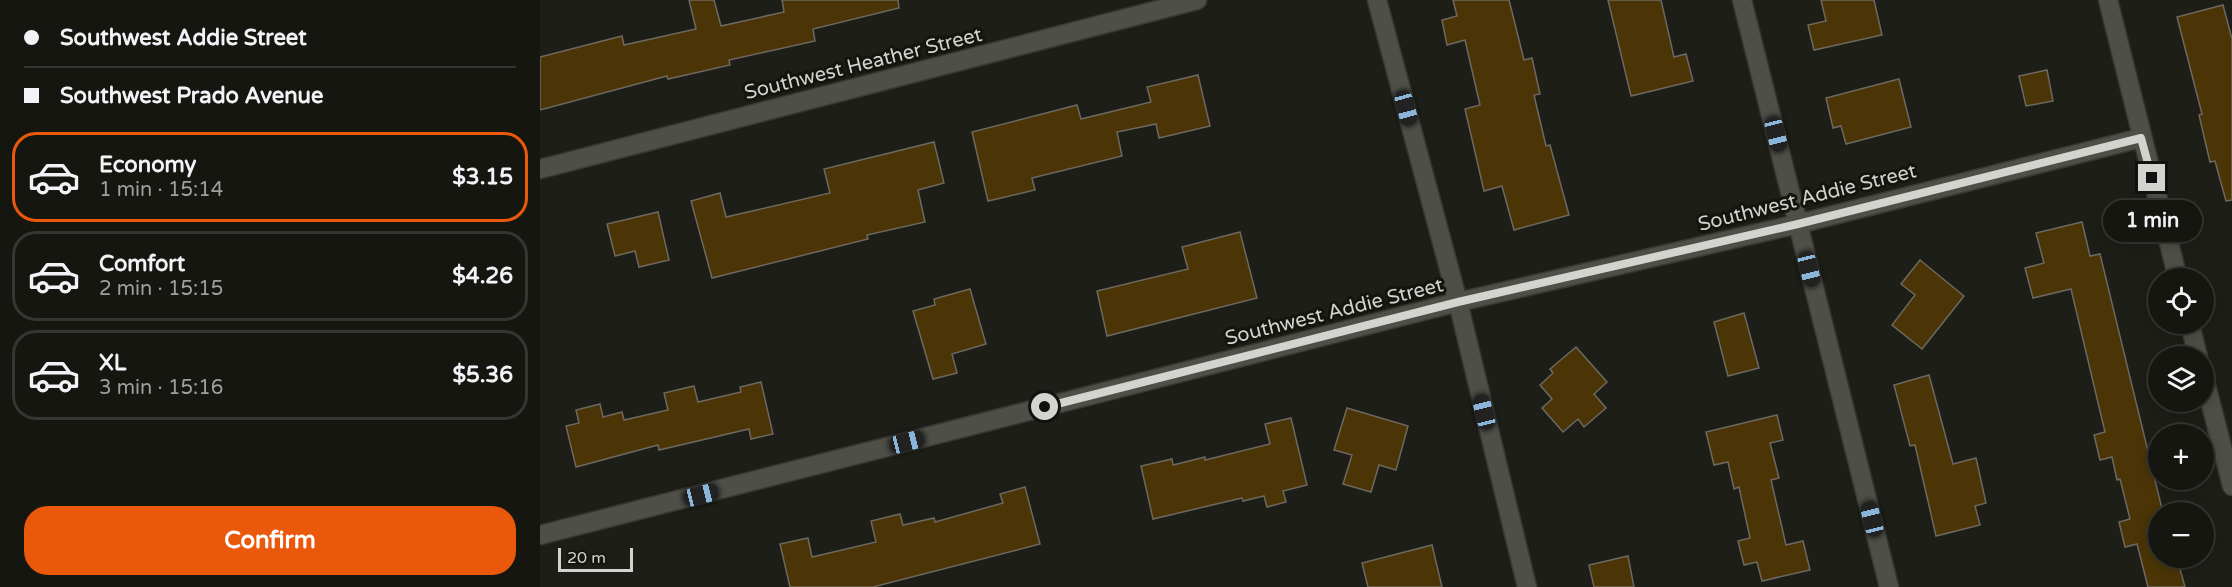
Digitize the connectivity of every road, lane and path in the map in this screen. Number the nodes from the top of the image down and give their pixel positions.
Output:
1 (1197, 0) edge
2 (1377, 0) edge
3 (1742, 0) edge
4 (2108, 0) edge
5 (2141, 138) junction
6 (540, 169) edge
7 (1798, 224) junction
8 (2175, 268) edge
9 (1458, 302) junction
10 (2213, 412) edge
11 (2232, 486) edge
12 (540, 535) edge
13 (1527, 587) edge
14 (1889, 587) edge

1 - 6 street, Southwest Heather Street
2 - 9 street
3 - 7 street
4 - 5 street
5 - 7 street, Southwest Addie Street
5 - 8 street
7 - 9 street, Southwest Addie Street
7 - 14 street
9 - 12 street, Southwest Addie Street
9 - 13 street
10 - 11 street

